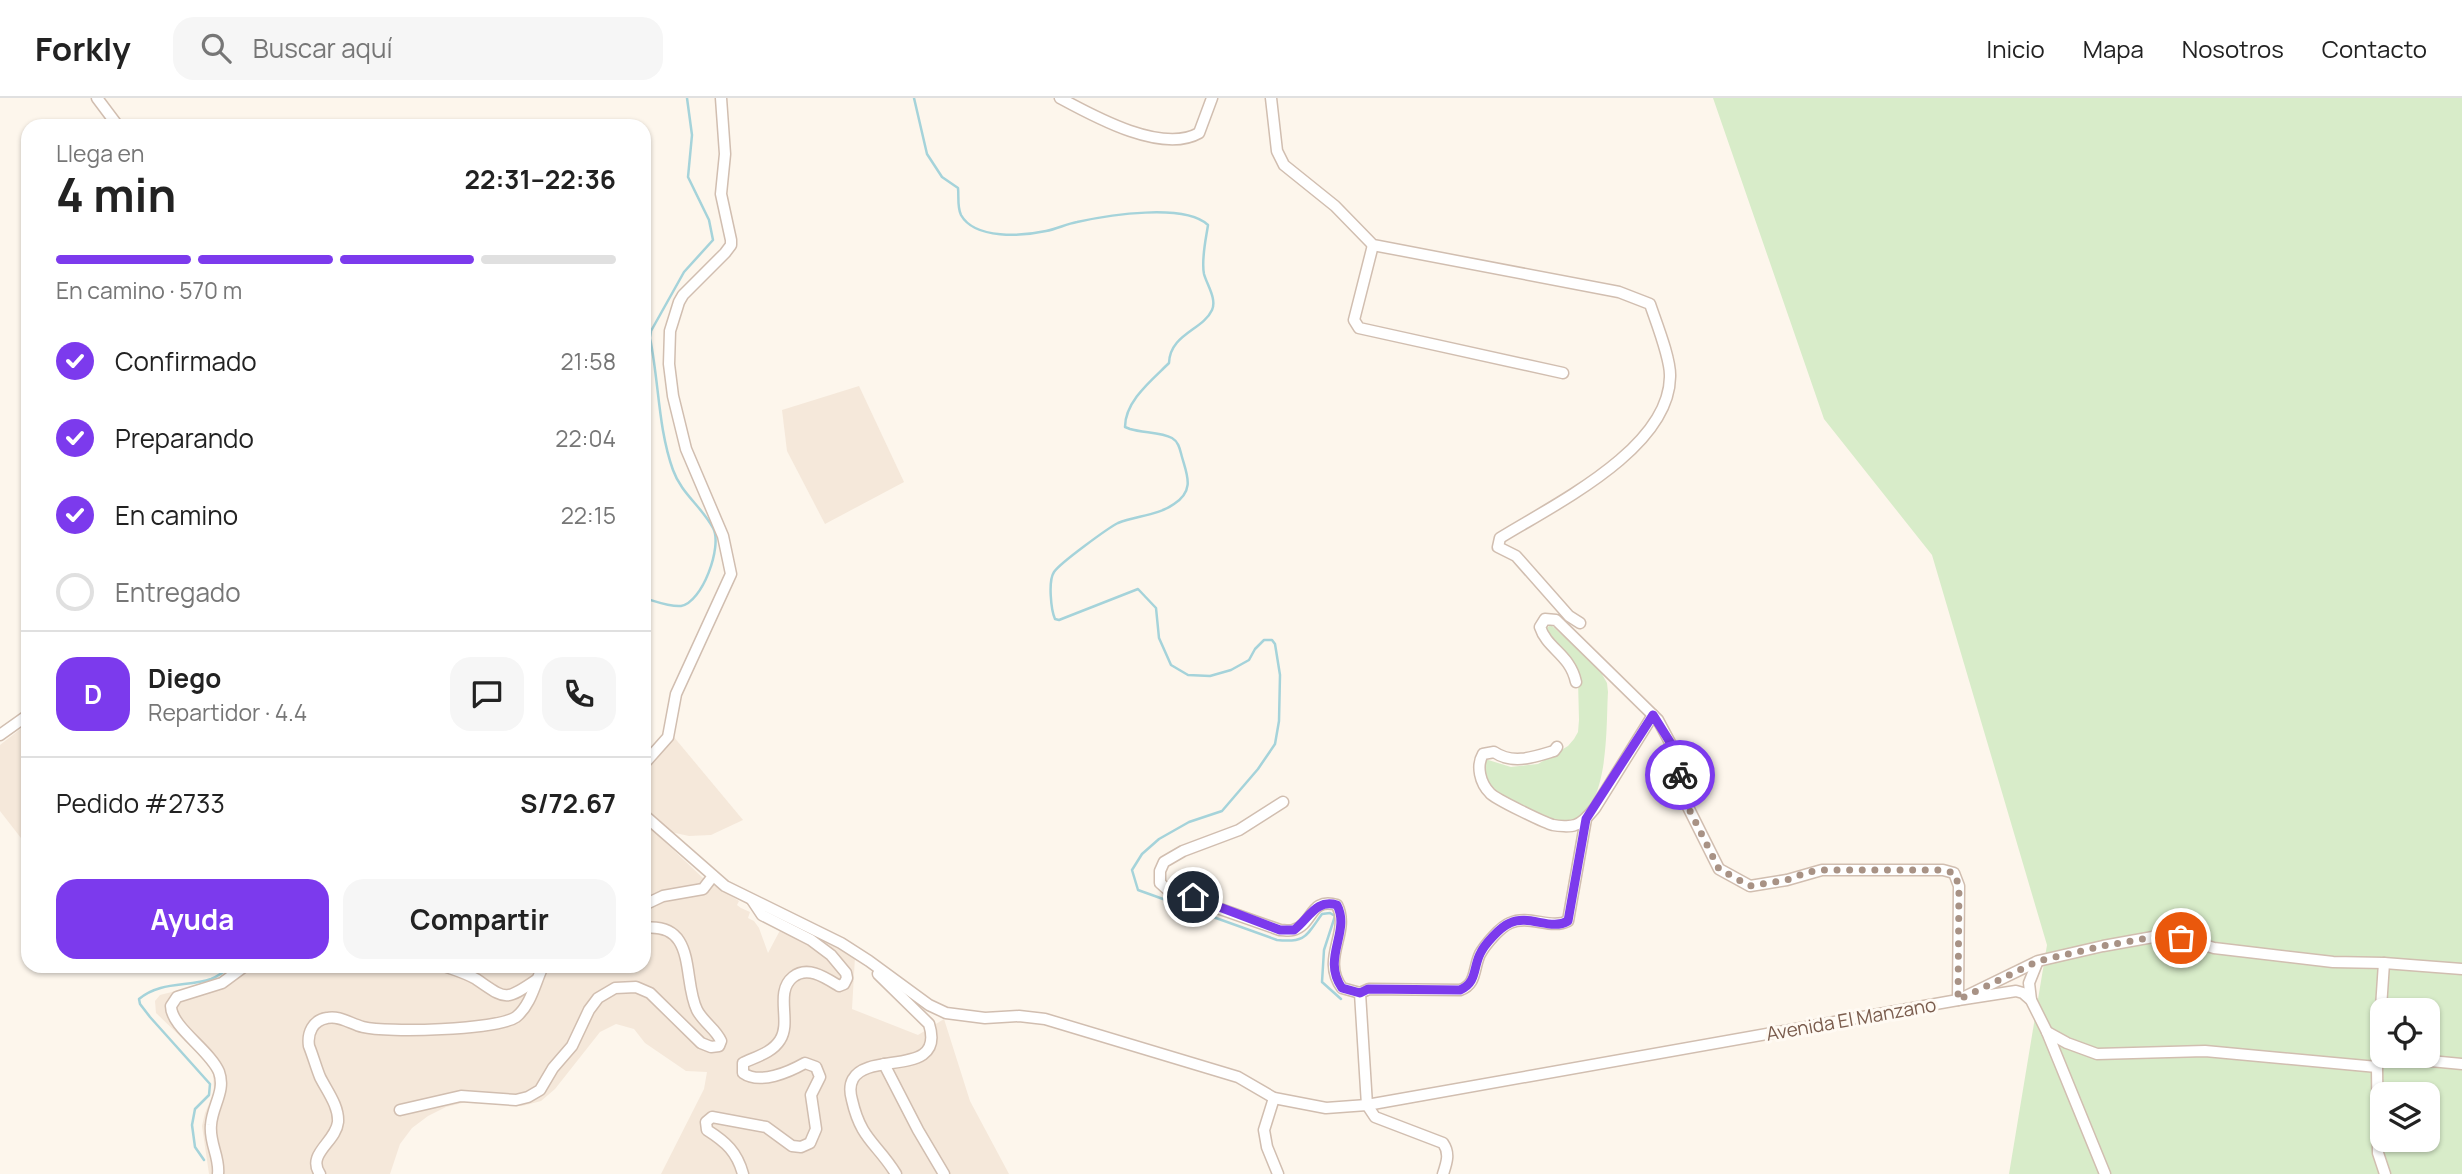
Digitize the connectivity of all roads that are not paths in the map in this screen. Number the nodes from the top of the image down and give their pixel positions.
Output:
1 (97, 98) edge
2 (721, 98) edge
3 (1060, 98) edge
4 (1212, 98) edge
5 (1271, 98) edge
6 (113, 119) edge
7 (1373, 245) junction
8 (1563, 373) dead end
9 (1580, 624) dead end
10 (1576, 682) dead end
11 (1653, 715) junction
12 (21, 720) edge
13 (0, 736) edge
14 (1557, 747) dead end
15 (651, 756) edge
16 (1283, 802) dead end
17 (1586, 819) junction
18 (651, 821) edge
19 (713, 876) junction
20 (752, 900) junction
21 (651, 902) edge
22 (651, 928) edge
23 (869, 961) junction
24 (2038, 961) junction
25 (2384, 962) junction
26 (2462, 969) edge
27 (236, 973) edge
28 (464, 973) edge
29 (540, 973) edge
30 (536, 980) junction
31 (1360, 993) junction
32 (2381, 998) edge
33 (1958, 1000) junction
34 (2031, 1000) junction
35 (2047, 1032) junction
36 (2067, 1043) junction
37 (2057, 1056) junction
38 (2370, 1061) edge
39 (2440, 1063) edge
40 (884, 1064) junction
41 (2462, 1064) edge
42 (2377, 1068) edge
43 (1274, 1098) junction
44 (1367, 1105) junction
45 (400, 1110) dead end
46 (218, 1174) edge
47 (320, 1174) edge
48 (743, 1174) edge
49 (897, 1174) edge
50 (944, 1174) edge
51 (1278, 1174) edge
52 (1443, 1174) edge
53 (2105, 1174) edge
54 (2385, 1174) edge

1 - 6 street
2 - 15 street
3 - 4 street
5 - 7 street
7 - 8 street
7 - 9 street
10 - 11 street
11 - 17 street
11 - 33 street
12 - 13 street
14 - 17 street
16 - 31 street
17 - 31 street
18 - 19 street
19 - 20 street
19 - 21 street
20 - 23 street
20 - 48 street
22 - 45 street
23 - 40 street
23 - 43 street, Avenida El Manzano
24 - 25 street, Avenida El Manzano
24 - 33 street, Avenida El Manzano
24 - 34 street
25 - 26 street, Avenida El Manzano
25 - 32 street
27 - 46 street
28 - 30 street
29 - 30 street
30 - 47 street
31 - 44 street
33 - 34 street
33 - 44 street, Avenida El Manzano
34 - 35 street
35 - 36 street
35 - 37 street
36 - 37 street
36 - 38 street
37 - 53 street
39 - 41 street
40 - 49 street
40 - 50 street
42 - 54 street
43 - 44 street, Avenida El Manzano
43 - 51 street
44 - 52 street

